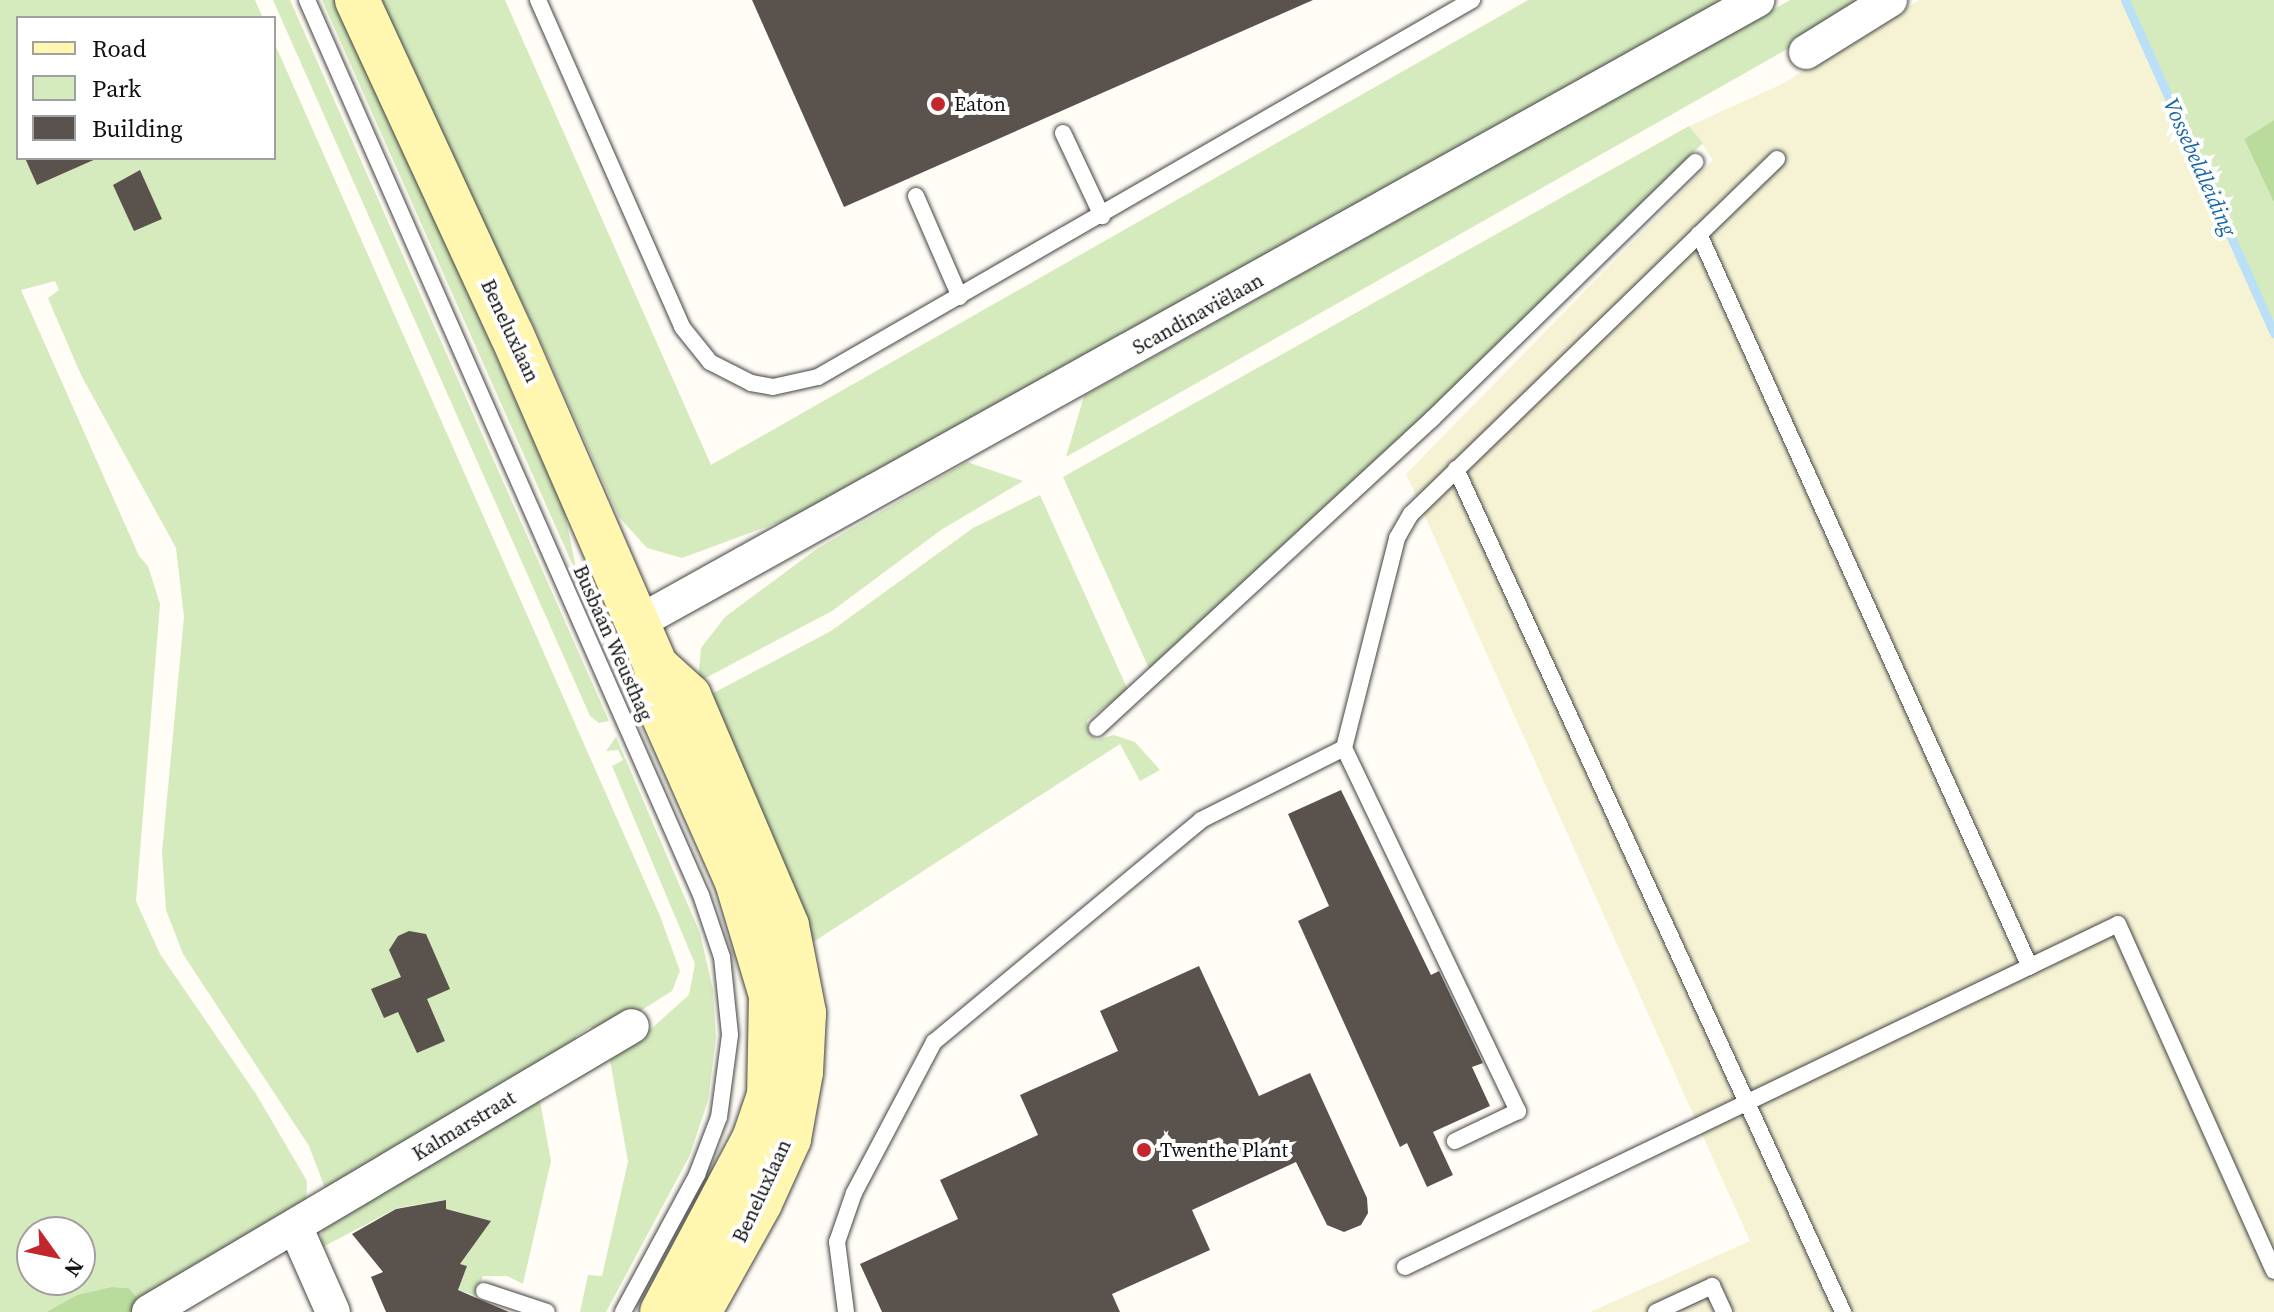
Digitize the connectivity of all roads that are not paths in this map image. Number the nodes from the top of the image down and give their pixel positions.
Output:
1 (307, 0) edge
2 (357, 0) edge
3 (538, 0) edge
4 (1472, 0) edge
5 (1757, 0) edge
6 (1890, 0) edge
7 (1806, 52) dead end
8 (1063, 133) dead end
9 (1777, 159) dead end
10 (1695, 162) dead end
11 (916, 196) dead end
12 (1102, 216) junction
13 (1699, 234) junction
14 (960, 297) junction
15 (1456, 469) junction
16 (637, 623) junction
17 (656, 666) junction
18 (1097, 728) dead end
19 (1344, 748) junction
20 (2030, 967) junction
21 (632, 1026) dead end
22 (1749, 1102) junction
23 (1455, 1141) dead end
24 (295, 1226) junction
25 (1405, 1267) dead end
26 (2274, 1271) edge
27 (484, 1291) dead end
28 (149, 1312) edge
29 (333, 1312) edge
30 (547, 1312) edge
31 (623, 1312) edge
32 (662, 1312) edge
33 (699, 1312) edge
34 (846, 1312) edge
35 (1656, 1312) edge
36 (1724, 1312) edge
37 (1843, 1312) edge

1 - 31 lane, Busbaan Weusthag
2 - 16 street, Beneluxlaan
3 - 14 lane
4 - 12 lane
5 - 16 street, Scandinaviëlaan
6 - 7 street
8 - 12 lane
9 - 13 lane
10 - 18 lane
11 - 14 lane
12 - 14 lane
13 - 15 lane
13 - 20 lane
15 - 19 lane
15 - 22 lane
16 - 17 street, Beneluxlaan
17 - 32 street, Beneluxlaan
17 - 33 street, Beneluxlaan
19 - 23 lane
19 - 34 lane
20 - 22 lane
20 - 26 lane
21 - 24 street, Kalmarstraat
22 - 25 lane
22 - 37 lane
24 - 28 street, Kalmarstraat
24 - 29 street
27 - 30 lane
35 - 36 lane

